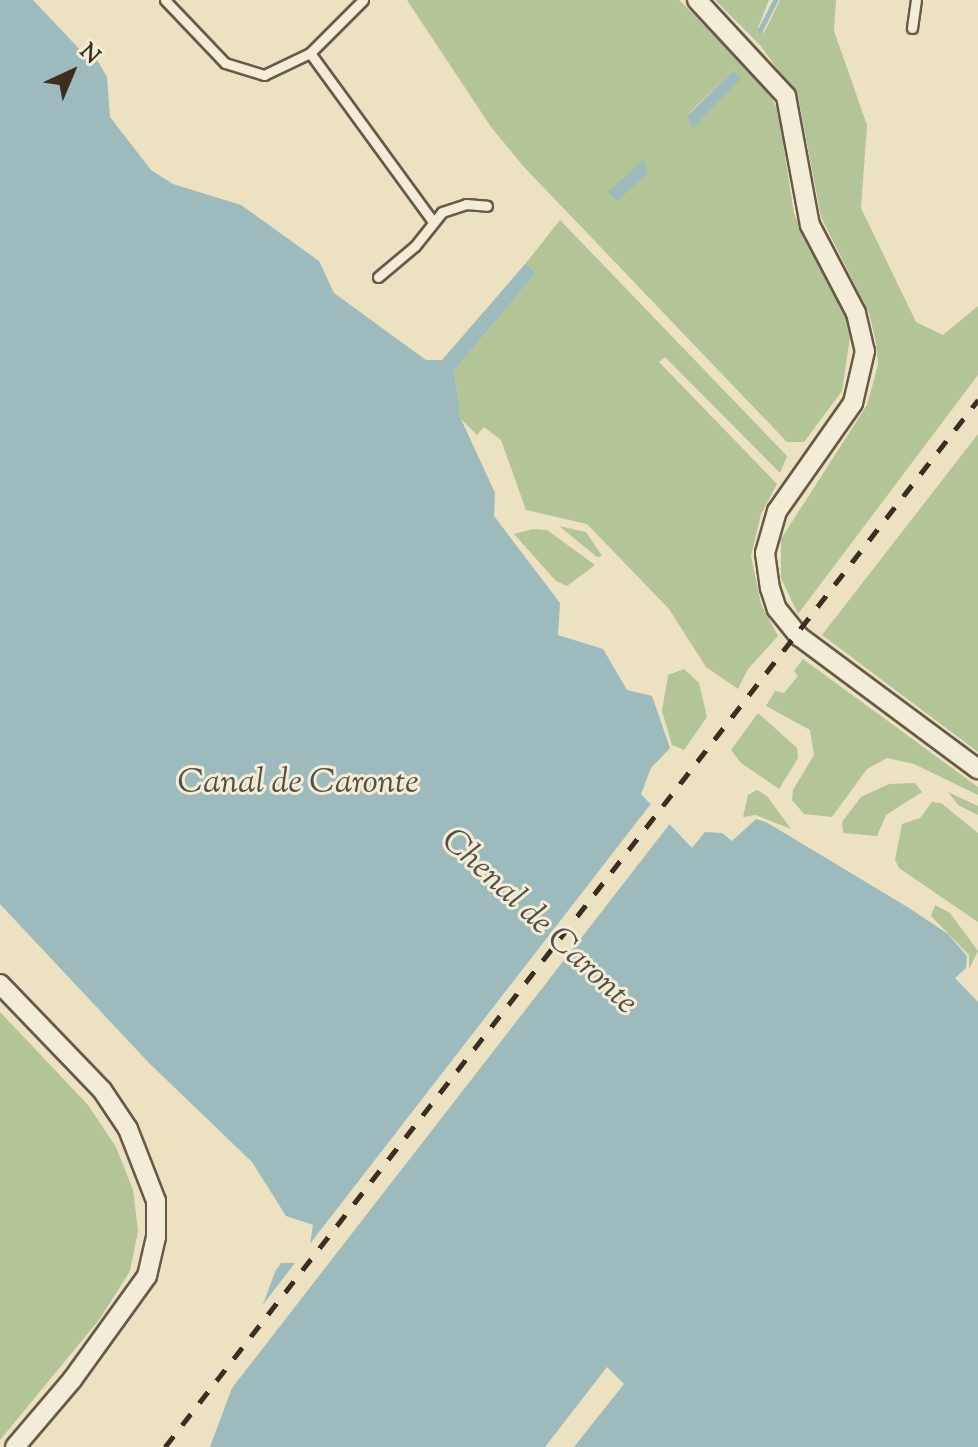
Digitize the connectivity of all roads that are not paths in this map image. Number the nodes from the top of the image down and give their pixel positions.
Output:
1 (165, 0) edge
2 (363, 0) edge
3 (697, 0) edge
4 (916, 0) edge
5 (912, 28) dead end
6 (310, 53) junction
7 (487, 206) dead end
8 (432, 220) junction
9 (378, 277) dead end
10 (978, 769) edge
11 (0, 984) edge
12 (15, 1447) edge

1 - 6 lane
2 - 6 lane
3 - 10 street
4 - 5 lane
6 - 8 lane
7 - 8 lane
8 - 9 lane
11 - 12 street

